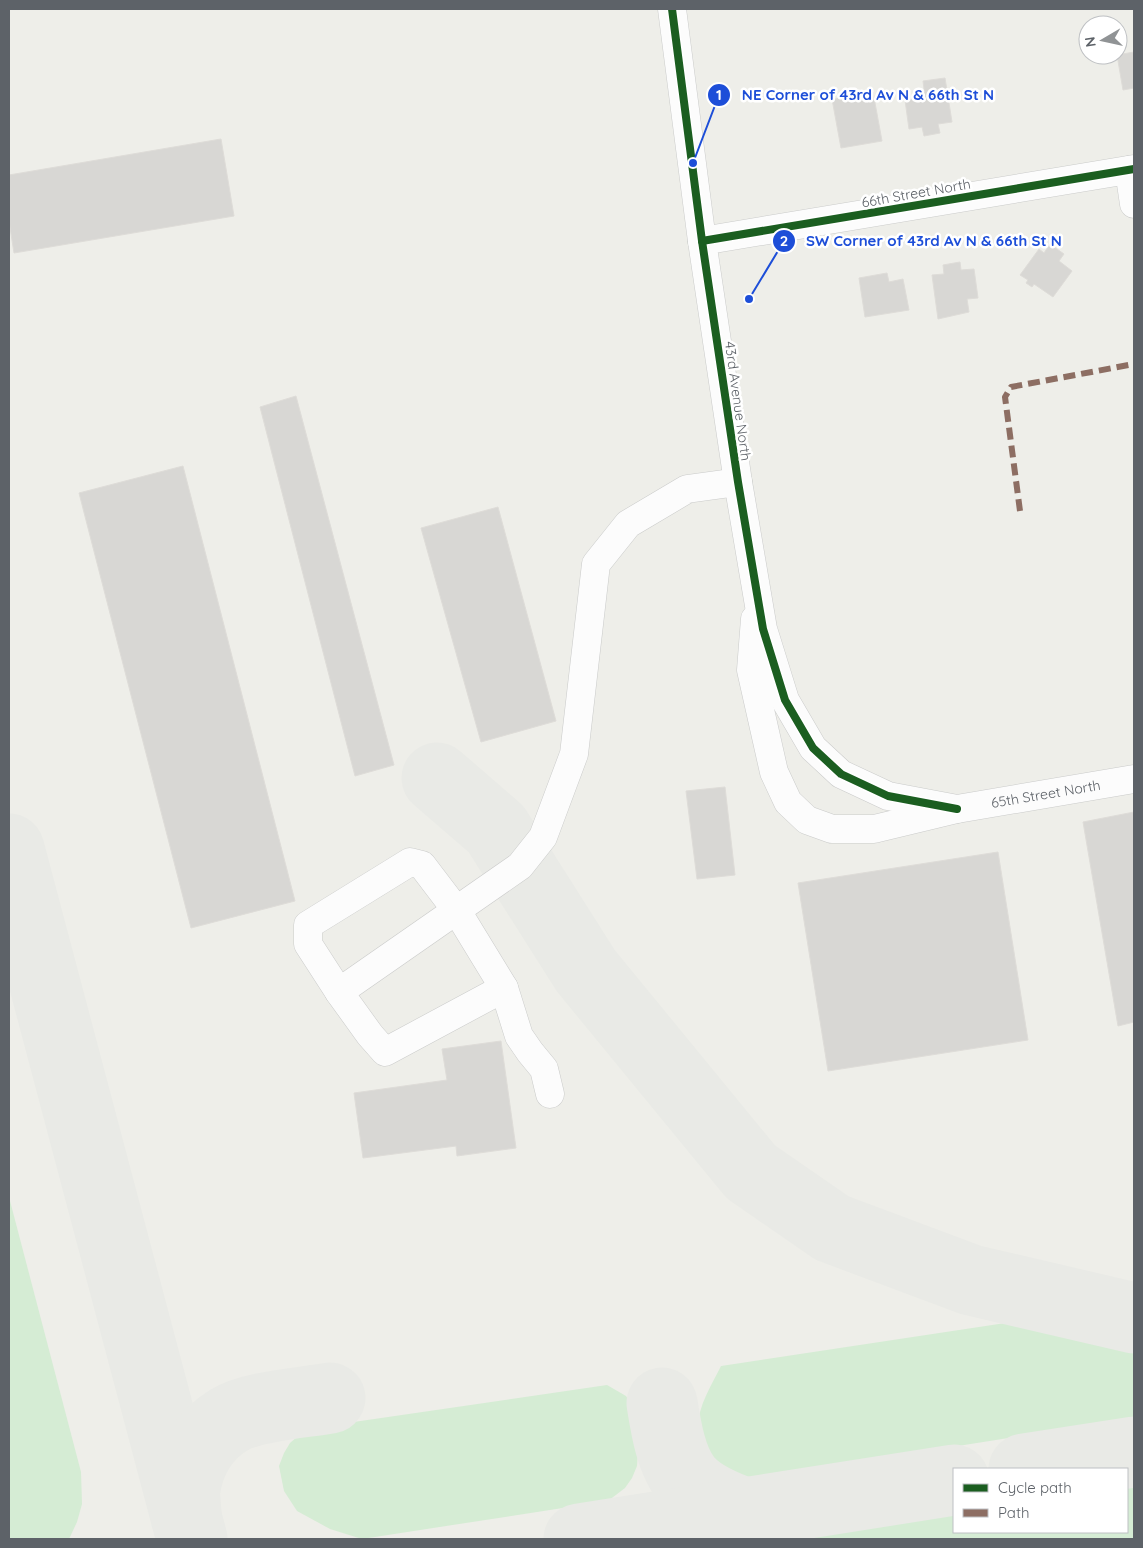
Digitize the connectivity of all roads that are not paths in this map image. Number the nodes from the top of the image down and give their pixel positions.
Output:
1 (672, 9) edge
2 (1131, 169) edge
3 (1134, 204) edge
4 (702, 241) junction
5 (738, 482) junction
6 (757, 592) junction
7 (841, 774) joint
8 (1134, 778) edge
9 (957, 809) junction
10 (807, 820) joint
11 (457, 911) junction
12 (504, 988) junction
13 (338, 992) junction
14 (550, 1094) dead end

1 - 4 street, 43rd Avenue North
2 - 3 street
2 - 4 street, 66th Street North
4 - 5 street, 43rd Avenue North
5 - 6 street, 43rd Avenue North
5 - 11 street
6 - 7 street, 43rd Avenue North
6 - 10 street, 43rd Avenue North
7 - 9 street, 65th Street North
8 - 9 street, 65th Street North
9 - 10 street, 65th Street North
11 - 12 street
11 - 13 street
11 - 13 street
12 - 13 street
12 - 14 street

